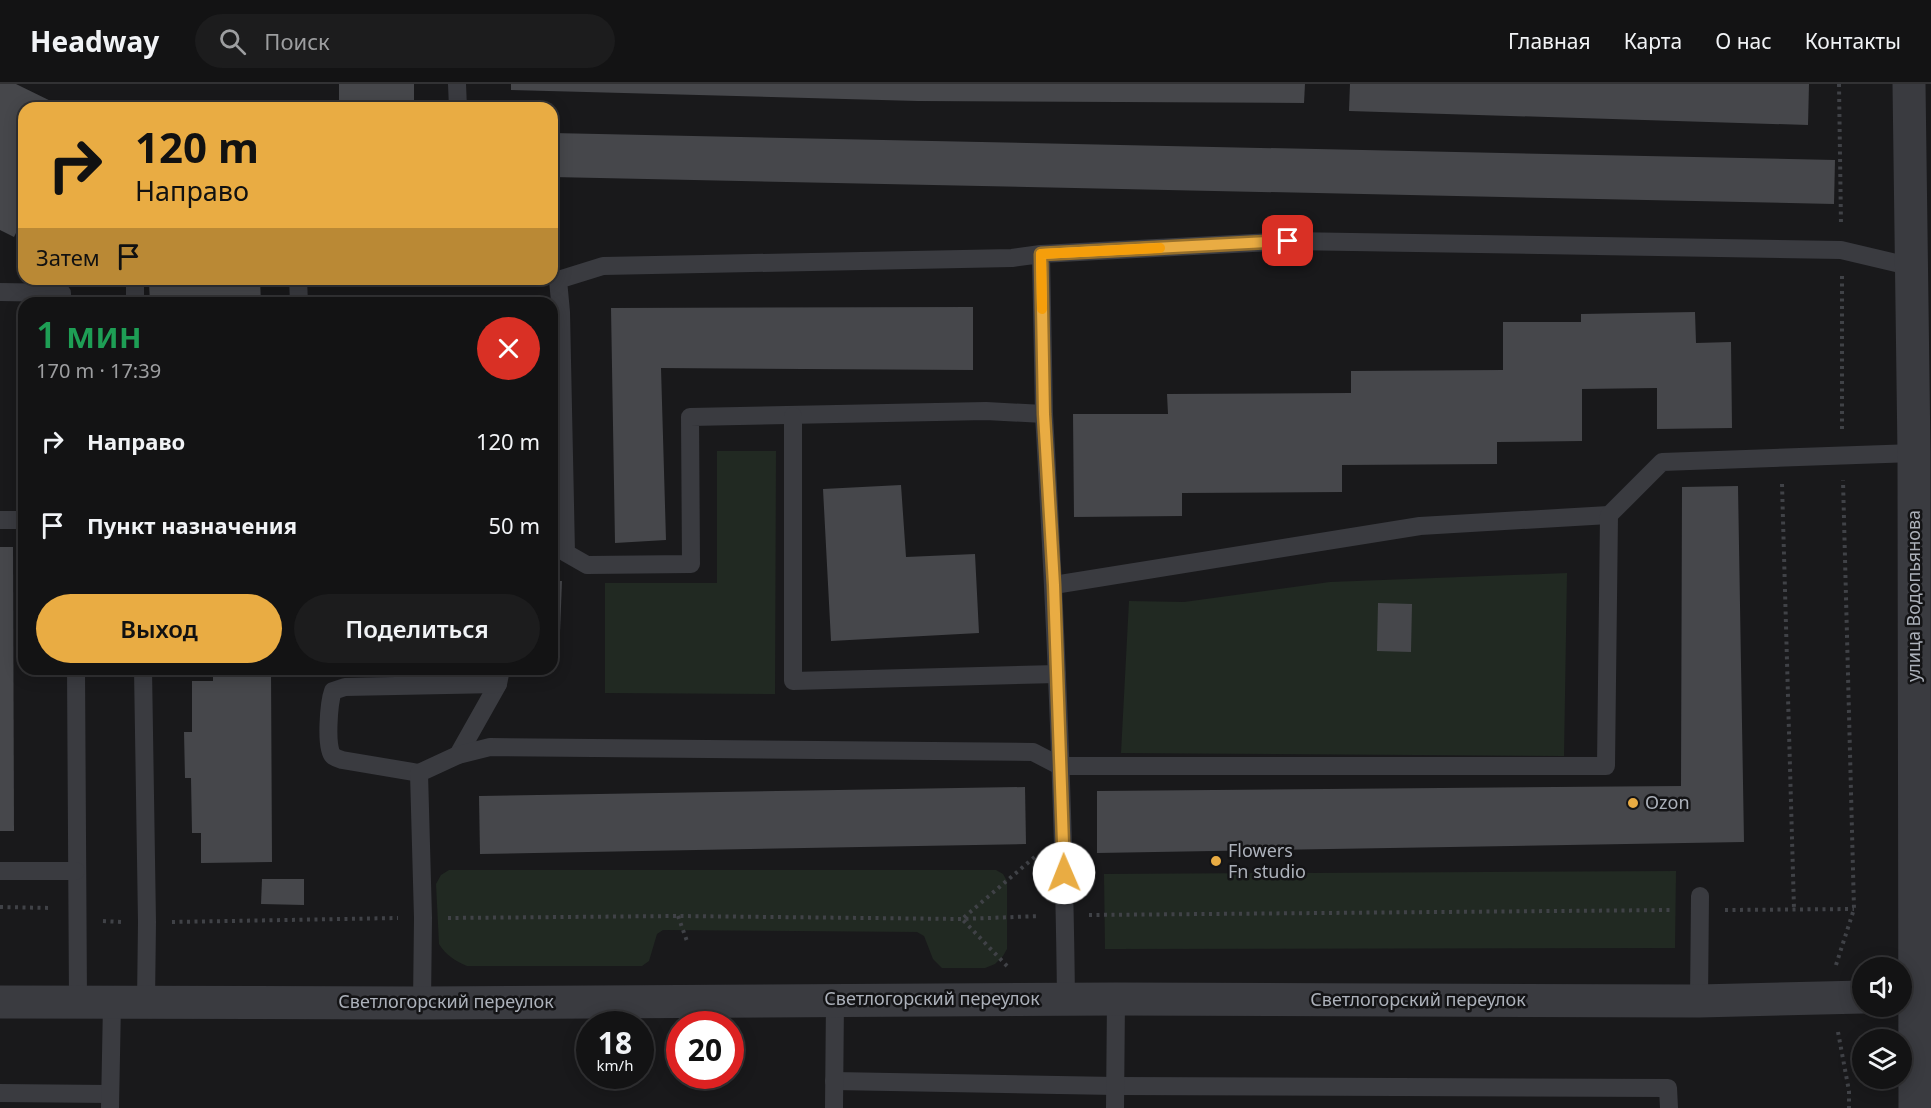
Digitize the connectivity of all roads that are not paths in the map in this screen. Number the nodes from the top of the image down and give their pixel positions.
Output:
1 (457, 84) edge
2 (1909, 84) edge
3 (458, 102) edge
4 (1041, 254) junction
5 (1913, 267) junction
6 (558, 278) edge
7 (556, 285) edge
8 (0, 292) edge
9 (62, 297) edge
10 (1044, 414) junction
11 (793, 416) junction
12 (1914, 453) junction
13 (1609, 515) junction
14 (0, 520) edge
15 (18, 520) edge
16 (1054, 585) junction
17 (1057, 674) junction
18 (76, 675) edge
19 (142, 675) edge
20 (500, 676) edge
21 (458, 755) junction
22 (1060, 766) junction
23 (419, 772) junction
24 (0, 871) edge
25 (76, 871) junction
26 (1700, 903) road end
27 (1923, 910) edge
28 (1912, 978) edge
29 (1852, 998) edge
30 (1066, 999) junction
31 (1116, 999) junction
32 (835, 1000) junction
33 (78, 1001) junction
34 (1699, 1001) junction
35 (0, 1002) edge
36 (146, 1002) junction
37 (112, 1003) junction
38 (422, 1003) junction
39 (1910, 1017) edge
40 (834, 1081) junction
41 (1115, 1086) junction
42 (0, 1093) edge
43 (110, 1101) edge
44 (834, 1108) edge
45 (1115, 1108) edge
46 (1669, 1108) edge
47 (1915, 1108) edge

1 - 3 lane
2 - 5 street, улица Водопьянова
4 - 5 lane
4 - 6 lane
4 - 10 lane
5 - 12 street, улица Водопьянова
7 - 11 lane
8 - 9 lane
10 - 11 lane
10 - 16 lane
11 - 17 lane
12 - 13 lane
12 - 27 street, улица Водопьянова
13 - 16 lane
13 - 22 lane
14 - 15 lane
16 - 17 lane
17 - 22 lane
18 - 25 lane
19 - 36 lane
20 - 21 lane
20 - 23 lane
21 - 22 lane
21 - 23 lane
22 - 30 lane
23 - 38 lane
24 - 25 lane
25 - 33 lane
26 - 34 lane
27 - 28 street, улица Водопьянова
29 - 34 street, Светлогорский переулок
30 - 31 street, Светлогорский переулок
30 - 32 street, Светлогорский переулок
31 - 34 street, Светлогорский переулок
31 - 41 lane
32 - 38 street, Светлогорский переулок
32 - 40 lane
33 - 35 street, Светлогорский переулок
33 - 37 street, Светлогорский переулок
36 - 37 street, Светлогорский переулок
36 - 38 street, Светлогорский переулок
37 - 43 lane
39 - 47 street, улица Водопьянова
40 - 41 lane
40 - 44 lane
41 - 45 lane
41 - 46 lane
42 - 43 lane

